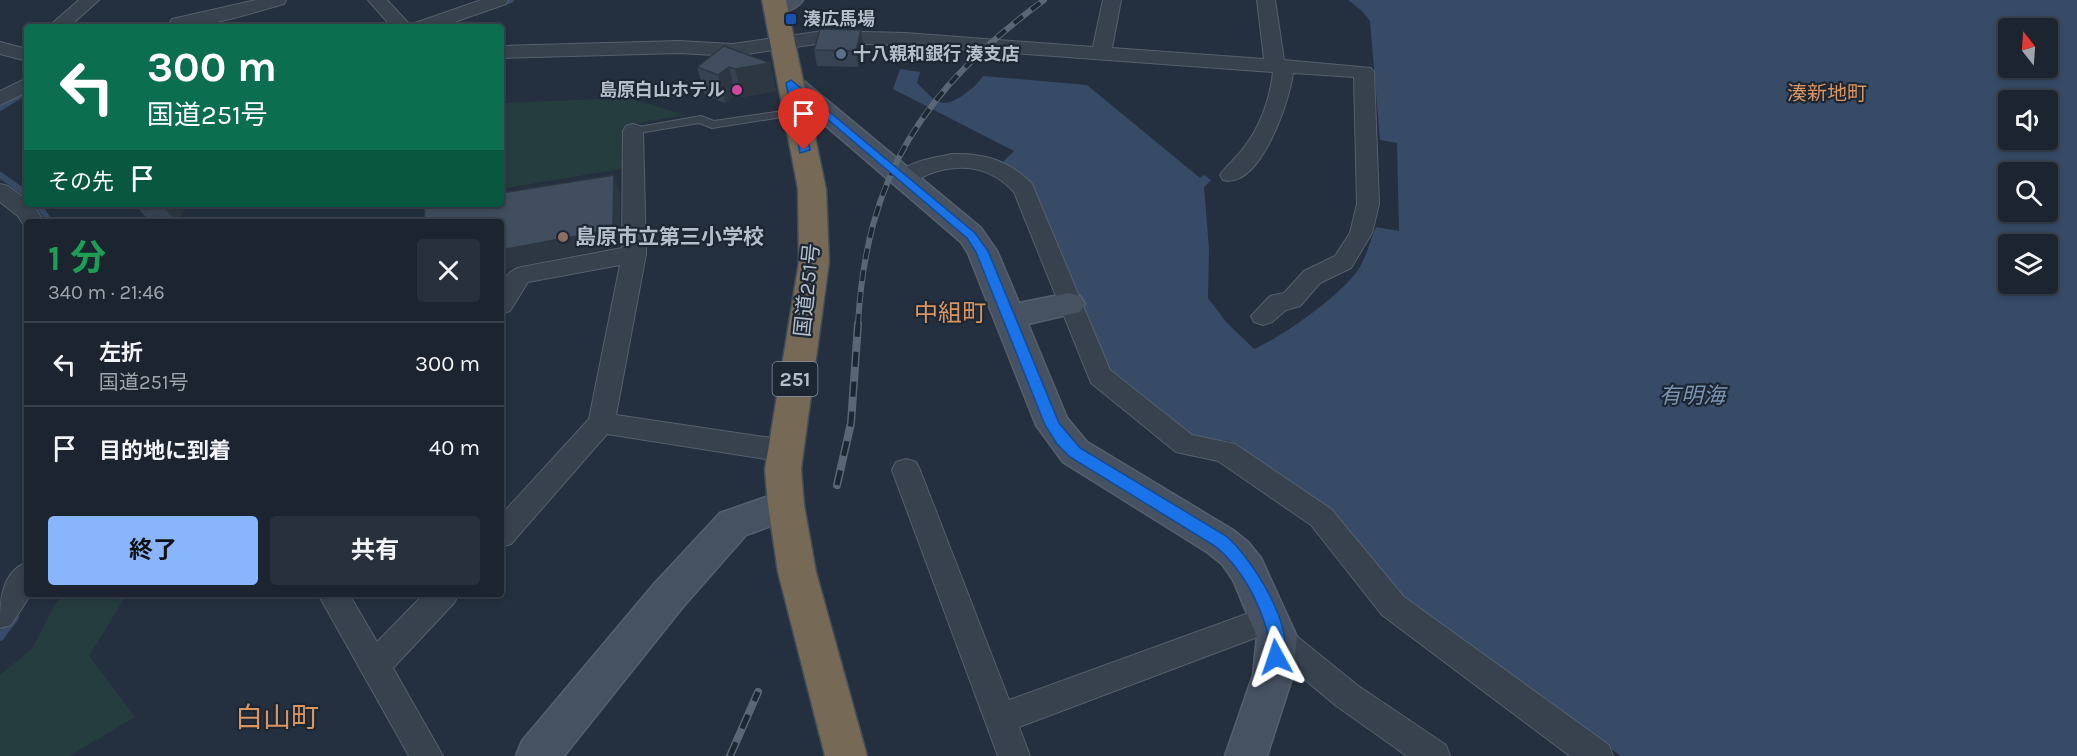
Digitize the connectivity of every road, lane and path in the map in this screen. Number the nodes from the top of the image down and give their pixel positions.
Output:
1 (90, 0) edge
2 (277, 0) edge
3 (377, 0) edge
4 (497, 0) edge
5 (1112, 0) edge
6 (1266, 0) edge
7 (780, 2) edge
8 (61, 24) edge
9 (179, 24) dead end
10 (400, 24) edge
11 (430, 24) edge
12 (783, 43) junction
13 (0, 48) edge
14 (504, 52) edge
15 (1101, 54) junction
16 (24, 55) edge
17 (1280, 66) junction
18 (24, 86) edge
19 (794, 97) junction
20 (0, 99) edge
21 (633, 131) joint
22 (1231, 176) dead end
23 (906, 177) junction
24 (0, 191) edge
25 (31, 219) edge
26 (634, 254) junction
27 (504, 299) edge
28 (1069, 304) junction
29 (1009, 316) junction
30 (1263, 316) dead end
31 (601, 423) junction
32 (785, 451) junction
33 (906, 470) dead end
34 (786, 504) junction
35 (504, 532) edge
36 (24, 579) edge
37 (335, 597) edge
38 (441, 597) edge
39 (0, 615) edge
40 (1274, 627) junction
41 (374, 666) junction
42 (999, 719) junction
43 (1252, 753) edge
44 (428, 756) edge
45 (537, 756) edge
46 (846, 756) edge
47 (1014, 756) edge
48 (1434, 756) edge
49 (1597, 756) edge

1 - 8 street
2 - 9 street
3 - 10 street
4 - 11 street
5 - 15 street
6 - 17 street
7 - 12 highway, 国道251号 / 251
12 - 14 street
12 - 15 street
12 - 19 highway, 国道251号 / 251
13 - 16 street
15 - 17 street
17 - 22 street
17 - 30 street
18 - 20 street
19 - 21 lane
19 - 23 street
19 - 32 highway, 国道251号 / 251
21 - 26 street
23 - 28 street
23 - 29 street
24 - 25 street
26 - 27 street
26 - 31 street
28 - 29 street
28 - 49 street
29 - 40 street
31 - 32 street
31 - 35 street
32 - 34 highway, 国道251号 / 251
33 - 42 street
34 - 45 street
34 - 46 highway, 国道251号 / 251
36 - 39 street
37 - 41 street
38 - 41 street
40 - 42 street
40 - 43 street
40 - 48 street
41 - 44 street
42 - 47 street

